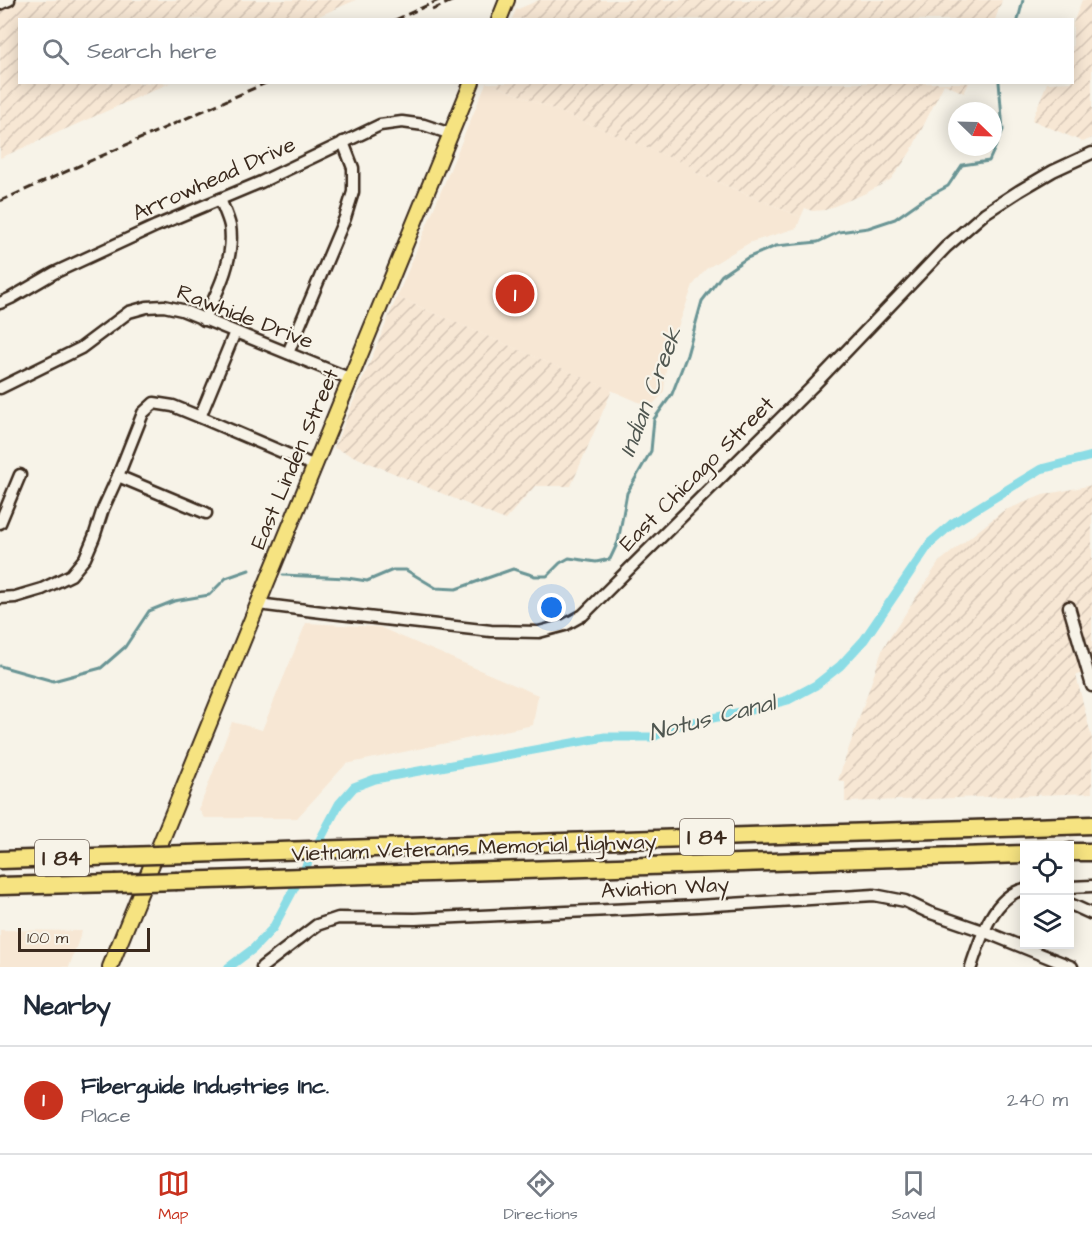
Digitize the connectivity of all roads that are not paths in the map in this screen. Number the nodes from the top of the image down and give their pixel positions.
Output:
1 (9, 0) edge
2 (507, 0) edge
3 (0, 4) edge
4 (500, 18) edge
5 (471, 84) edge
6 (451, 134) junction
7 (343, 142) junction
8 (1092, 153) edge
9 (220, 199) junction
10 (0, 303) edge
11 (204, 320) junction
12 (235, 332) junction
13 (288, 353) junction
14 (351, 379) junction
15 (0, 388) edge
16 (200, 417) junction
17 (315, 466) junction
18 (20, 476) dead end
19 (118, 476) junction
20 (206, 513) dead end
21 (0, 523) edge
22 (0, 598) edge
23 (258, 604) junction
24 (1069, 607) dead end
25 (1092, 686) edge
26 (1092, 825) edge
27 (1074, 852) edge
28 (1092, 852) edge
29 (1020, 854) edge
30 (0, 860) edge
31 (0, 886) edge
32 (1074, 886) edge
33 (1092, 886) edge
34 (1020, 891) edge
35 (1074, 906) edge
36 (1092, 914) edge
37 (983, 931) junction
38 (110, 967) edge
39 (261, 967) edge
40 (970, 967) edge
41 (1072, 967) edge

1 - 3 street
2 - 4 main road
5 - 6 main road, East Linden Street
6 - 7 street, Arrowhead Drive
6 - 14 main road, East Linden Street
7 - 9 street, Arrowhead Drive
7 - 13 street
8 - 23 street, East Chicago Street
9 - 10 street, Arrowhead Drive
9 - 11 street
11 - 12 street, Rawhide Drive
11 - 15 street, Rawhide Drive
12 - 13 street, Rawhide Drive
12 - 16 street
13 - 14 street, Rawhide Drive
14 - 17 main road, East Linden Street
16 - 17 street
16 - 19 street
17 - 23 main road, East Linden Street
18 - 21 street
19 - 20 street
19 - 22 street
23 - 38 main road, East Linden Street
24 - 25 street
26 - 30 highway, Vietnam Veterans Memorial Highway / I 84, bridge
27 - 28 highway
29 - 31 highway, Vietnam Veterans Memorial Highway / I 84, bridge
32 - 33 street
34 - 37 street
35 - 36 street
37 - 39 street, Aviation Way
37 - 40 street
37 - 41 street, Aviation Way

